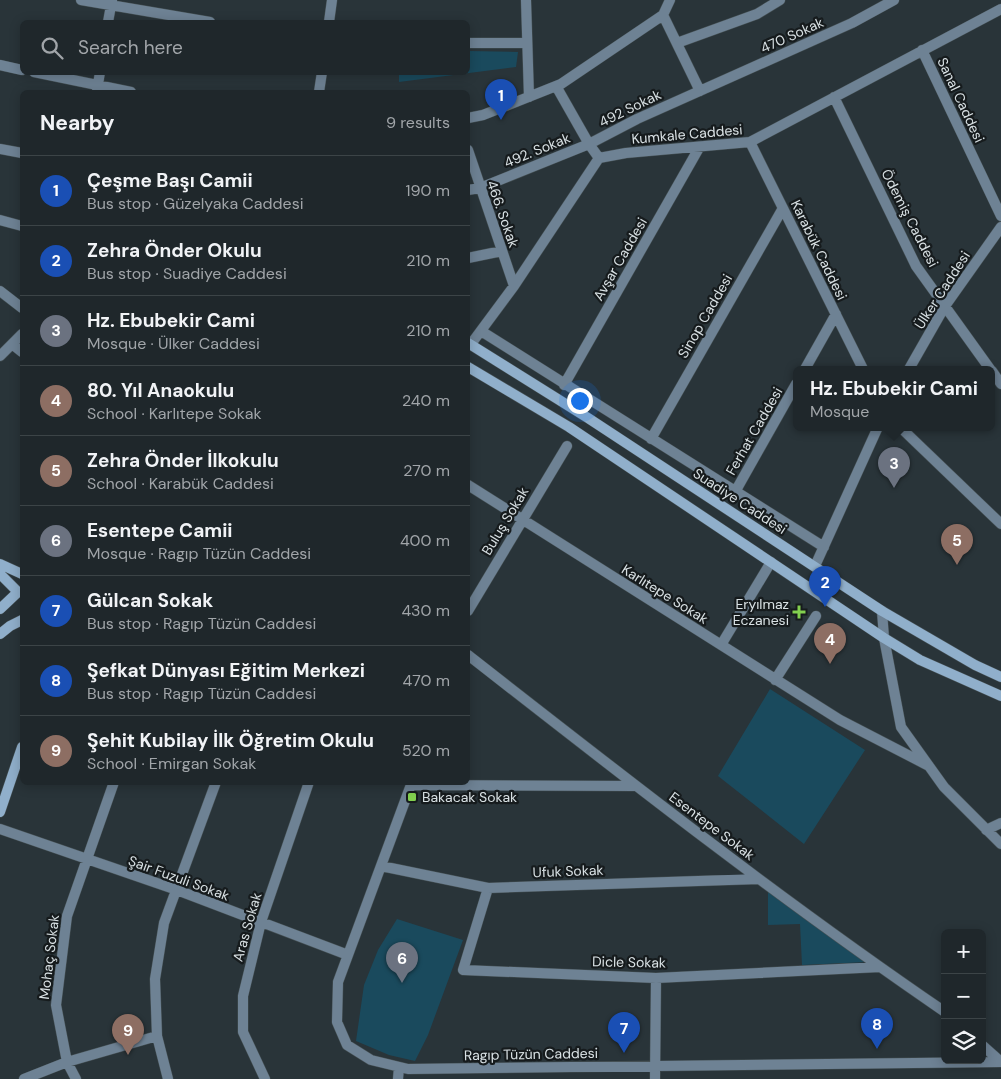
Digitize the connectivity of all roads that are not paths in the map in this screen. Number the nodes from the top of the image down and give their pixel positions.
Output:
1 (81, 0) edge
2 (332, 0) edge
3 (526, 0) edge
4 (670, 0) edge
5 (780, 0) edge
6 (894, 0) edge
7 (112, 2) edge
8 (1001, 9) edge
9 (663, 15) junction
10 (108, 20) edge
11 (200, 20) edge
12 (329, 20) edge
13 (470, 43) edge
14 (527, 43) junction
15 (676, 43) junction
16 (922, 50) junction
17 (0, 65) edge
18 (20, 70) edge
19 (45, 75) edge
20 (100, 75) edge
21 (322, 75) edge
22 (556, 86) junction
23 (98, 89) edge
24 (319, 90) edge
25 (700, 91) junction
26 (529, 97) junction
27 (834, 97) junction
28 (470, 118) edge
29 (750, 142) junction
30 (589, 144) junction
31 (699, 148) junction
32 (0, 149) edge
33 (20, 153) edge
34 (470, 156) edge
35 (599, 158) junction
36 (480, 188) junction
37 (470, 190) edge
38 (783, 208) junction
39 (1001, 216) edge
40 (0, 220) edge
41 (20, 225) edge
42 (1001, 227) edge
43 (502, 251) junction
44 (470, 258) edge
45 (514, 286) junction
46 (0, 291) edge
47 (20, 306) edge
48 (945, 306) junction
49 (836, 314) junction
50 (481, 331) junction
51 (20, 336) edge
52 (470, 342) edge
53 (12, 344) junction
54 (470, 344) edge
55 (20, 350) edge
56 (0, 356) edge
57 (807, 366) edge
58 (862, 366) edge
59 (911, 366) edge
60 (988, 366) edge
61 (470, 368) edge
62 (564, 384) junction
63 (793, 389) edge
64 (876, 431) edge
65 (904, 431) edge
66 (651, 439) junction
67 (567, 446) dead end
68 (470, 486) edge
69 (735, 492) junction
70 (522, 520) junction
71 (1001, 524) edge
72 (824, 547) junction
73 (771, 562) junction
74 (0, 564) edge
75 (815, 566) junction
76 (20, 573) edge
77 (0, 574) edge
78 (20, 590) edge
79 (20, 592) edge
80 (470, 608) edge
81 (0, 609) edge
82 (882, 611) junction
83 (816, 616) dead end
84 (20, 621) edge
85 (0, 634) edge
86 (884, 638) junction
87 (721, 645) junction
88 (470, 657) edge
89 (1001, 677) edge
90 (775, 680) junction
91 (1001, 696) edge
92 (20, 753) edge
93 (929, 766) junction
94 (113, 785) edge
95 (215, 785) edge
96 (307, 785) edge
97 (411, 785) edge
98 (470, 785) edge
99 (636, 786) junction
100 (0, 812) edge
101 (1001, 823) edge
102 (0, 829) edge
103 (986, 830) junction
104 (1001, 844) edge
105 (87, 859) junction
106 (381, 866) junction
107 (759, 878) junction
108 (488, 888) junction
109 (177, 890) junction
110 (260, 922) junction
111 (348, 955) junction
112 (880, 967) junction
113 (656, 978) junction
114 (941, 1009) edge
115 (157, 1036) junction
116 (986, 1049) edge
117 (67, 1062) junction
118 (1000, 1062) edge
119 (655, 1066) junction
120 (399, 1067) junction
121 (24, 1079) edge
122 (76, 1079) edge
123 (168, 1079) edge
124 (265, 1079) edge
125 (398, 1079) edge
126 (655, 1079) edge

1 - 7 street
2 - 12 street
3 - 14 street
4 - 9 street
5 - 15 street
6 - 25 street, 470 Sokak
7 - 10 street
7 - 11 street
8 - 16 street, Kumkale Caddesi
9 - 15 street
9 - 22 street
13 - 14 street
14 - 26 street
15 - 25 street
16 - 27 street, Kumkale Caddesi
16 - 39 street, Sanal Caddesi
17 - 18 street
19 - 23 street
20 - 23 street
21 - 24 street
22 - 26 street
22 - 30 street
25 - 30 street, 492 Sokak
26 - 28 street
27 - 29 street, Kumkale Caddesi
27 - 48 street, Ödemiş Caddesi
29 - 31 street, Kumkale Caddesi
29 - 38 street, Karabük Caddesi
30 - 35 street, 492 Sokak
30 - 36 street, 492. Sokak
31 - 35 street, Kumkale Caddesi
31 - 62 street, Avşar Caddesi
32 - 33 street
34 - 36 street, 466. Sokak
35 - 45 street
36 - 37 street, 492. Sokak
36 - 43 street, 466. Sokak
38 - 49 street, Karabük Caddesi
38 - 66 street, Sinop Caddesi
40 - 41 street
42 - 48 street, Ülker Caddesi
43 - 44 street
43 - 45 street, 466. Sokak
45 - 50 street
46 - 47 street
48 - 59 street, Ülker Caddesi
48 - 60 street, Ödemiş Caddesi
49 - 57 street
49 - 58 street, Karabük Caddesi
50 - 52 street
50 - 62 street
51 - 53 street
53 - 55 street
53 - 56 street
54 - 75 main road, Suadiye Caddesi
61 - 73 main road
62 - 66 street
63 - 69 street, Ferhat Caddesi
64 - 72 street
65 - 71 street
66 - 69 street
67 - 70 street, Buluş Sokak
68 - 70 street, Karlıtepe Sokak
69 - 72 street
70 - 80 street, Buluş Sokak
70 - 87 street, Karlıtepe Sokak
72 - 75 street
73 - 86 main road
73 - 87 street
74 - 76 main road
75 - 82 main road, Suadiye Caddesi
77 - 78 main road
79 - 81 main road
82 - 86 street
82 - 89 main road, Suadiye Caddesi
83 - 90 street
84 - 85 main road
86 - 91 main road
86 - 93 street
87 - 90 street, Karlıtepe Sokak
88 - 99 street, Esentepe Sokak
90 - 93 street, Karlıtepe Sokak
92 - 100 main road
93 - 103 street
94 - 105 street, Mohaç Sokak
95 - 109 street
96 - 110 street, Aras Sokak
97 - 106 street, Ragıp Tüzün Caddesi
98 - 99 street
99 - 107 street, Esentepe Sokak
101 - 103 street
102 - 105 street, Şair Fuzuli Sokak
103 - 104 street
105 - 109 street, Şair Fuzuli Sokak
105 - 117 street, Mohaç Sokak
106 - 108 street, Ufuk Sokak
106 - 111 street, Ragıp Tüzün Caddesi
107 - 108 street, Ufuk Sokak
107 - 112 street, Esentepe Sokak
108 - 113 street, Dicle Sokak
109 - 110 street, Şair Fuzuli Sokak
109 - 115 street
110 - 111 street, Şair Fuzuli Sokak
110 - 124 street, Aras Sokak
111 - 120 street, Ragıp Tüzün Caddesi
112 - 113 street, Dicle Sokak
112 - 114 street, Esentepe Sokak
113 - 119 street
115 - 117 street
115 - 123 street
116 - 118 street
117 - 121 street
117 - 122 street, Mohaç Sokak
118 - 119 street, Ragıp Tüzün Caddesi
119 - 120 street, Ragıp Tüzün Caddesi
119 - 126 street
120 - 125 street

